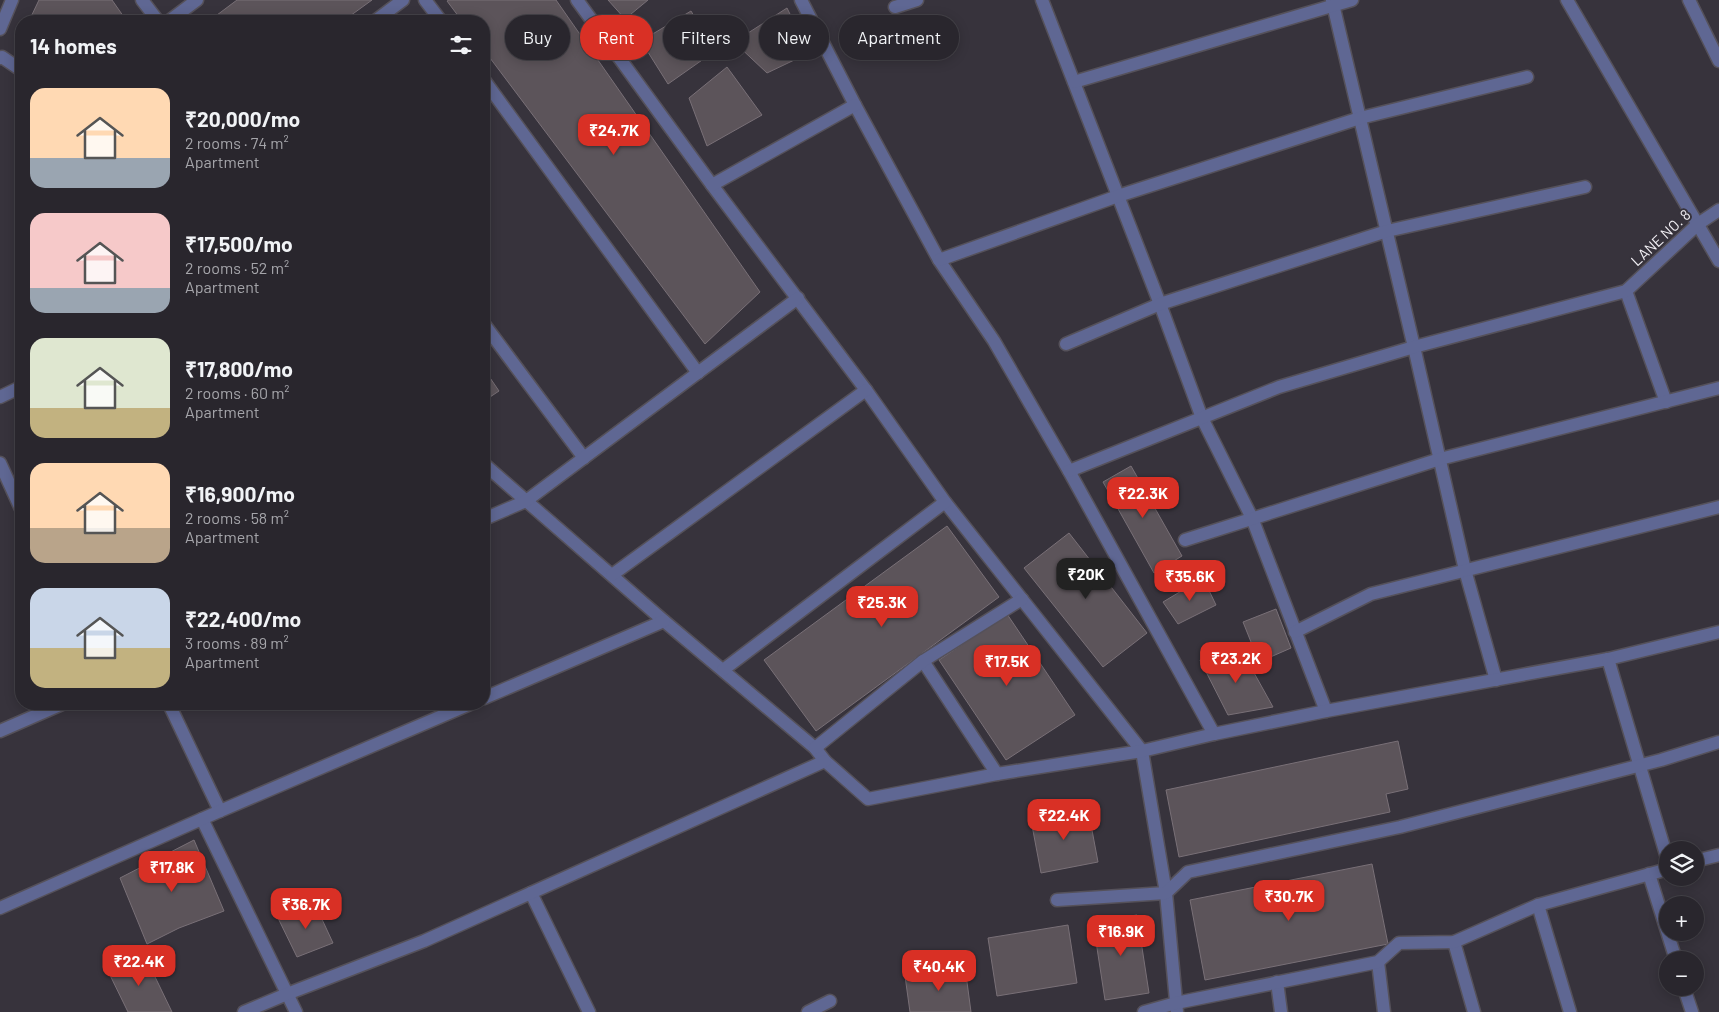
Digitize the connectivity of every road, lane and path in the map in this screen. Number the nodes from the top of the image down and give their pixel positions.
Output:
1 (12, 0) edge
2 (142, 0) edge
3 (197, 0) edge
4 (403, 0) edge
5 (425, 0) edge
6 (576, 0) edge
7 (801, 0) edge
8 (917, 0) edge
9 (1042, 0) edge
10 (1352, 0) edge
11 (1567, 0) edge
12 (1689, 0) edge
13 (1332, 2) edge
14 (895, 8) dead end
15 (153, 15) edge
16 (176, 15) edge
17 (383, 15) edge
18 (436, 15) edge
19 (0, 29) edge
20 (1, 54) edge
21 (1719, 61) edge
22 (15, 65) edge
23 (1527, 77) dead end
24 (1074, 82) junction
25 (490, 88) edge
26 (855, 105) junction
27 (1360, 118) junction
28 (712, 186) junction
29 (1585, 188) dead end
30 (1118, 196) junction
31 (1719, 210) edge
32 (1698, 224) junction
33 (1387, 231) junction
34 (939, 260) junction
35 (1719, 261) edge
36 (1626, 292) junction
37 (798, 298) junction
38 (1160, 304) junction
39 (490, 332) edge
40 (1066, 344) dead end
41 (1414, 347) junction
42 (698, 373) junction
43 (1719, 388) edge
44 (15, 390) edge
45 (866, 390) junction
46 (0, 397) edge
47 (1666, 402) junction
48 (1202, 418) junction
49 (584, 458) junction
50 (1440, 460) junction
51 (0, 463) edge
52 (490, 469) edge
53 (1069, 471) junction
54 (15, 496) edge
55 (526, 501) junction
56 (945, 502) junction
57 (1719, 506) edge
58 (490, 516) edge
59 (1252, 518) junction
60 (1185, 540) dead end
61 (1465, 570) junction
62 (612, 576) junction
63 (1022, 599) junction
64 (664, 621) junction
65 (1295, 632) junction
66 (1719, 632) edge
67 (1608, 659) junction
68 (923, 661) junction
69 (723, 670) junction
70 (1496, 680) junction
71 (490, 695) edge
72 (48, 710) edge
73 (172, 710) edge
74 (456, 710) edge
75 (1326, 711) junction
76 (0, 731) edge
77 (1214, 734) junction
78 (1719, 742) edge
79 (815, 748) junction
80 (1142, 751) junction
81 (824, 761) junction
82 (1639, 766) junction
83 (997, 774) junction
84 (220, 811) junction
85 (202, 819) junction
86 (1662, 841) edge
87 (1719, 855) edge
88 (1704, 859) edge
89 (1659, 871) edge
90 (1649, 874) junction
91 (531, 893) junction
92 (1166, 893) junction
93 (1057, 900) dead end
94 (1538, 905) junction
95 (0, 908) edge
96 (1454, 942) junction
97 (1673, 951) edge
98 (1378, 962) junction
99 (1277, 982) junction
100 (287, 994) junction
101 (1687, 996) edge
102 (830, 1001) dead end
103 (1176, 1008) edge
104 (244, 1012) edge
105 (296, 1012) edge
106 (589, 1012) edge
107 (808, 1012) edge
108 (1144, 1012) edge
109 (1281, 1012) edge
110 (1384, 1012) edge
111 (1474, 1012) edge
112 (1570, 1012) edge
113 (1692, 1012) edge

1 - 19 street
2 - 15 street
3 - 16 street
4 - 17 street
5 - 18 street
6 - 28 street
7 - 26 street
8 - 14 street
9 - 24 street
10 - 13 street
11 - 32 street
12 - 21 street
13 - 24 street
13 - 27 street
20 - 22 street
23 - 27 street
24 - 30 street
25 - 42 street
26 - 28 street
26 - 34 street
27 - 30 street
27 - 33 street
28 - 37 street
29 - 33 street
30 - 34 street
30 - 38 street
31 - 32 street, LANE NO. 8
32 - 35 street
32 - 36 street, LANE NO. 8
33 - 38 street
33 - 41 street
34 - 53 street
36 - 41 street
36 - 47 street
37 - 42 street
37 - 45 street
38 - 40 street
38 - 48 street
39 - 49 street
41 - 48 street
41 - 50 street
42 - 49 street
43 - 47 street
44 - 46 street
45 - 56 street
45 - 62 street
47 - 50 street
48 - 53 street
48 - 59 street
49 - 55 street
50 - 59 street
50 - 61 street
51 - 54 street
52 - 55 street
53 - 77 street
55 - 58 street
55 - 62 street
56 - 63 street
56 - 69 street
57 - 61 street
59 - 60 street
59 - 65 street
61 - 65 street
61 - 70 street
62 - 64 street
63 - 68 street
63 - 80 street
64 - 69 street
64 - 71 street
65 - 75 street
66 - 67 street
67 - 70 street
67 - 82 street
68 - 79 street
68 - 83 street
69 - 79 street
70 - 75 street
72 - 76 street
73 - 84 street
74 - 84 street
75 - 77 street
77 - 80 street
78 - 82 street
79 - 81 street
80 - 83 street
80 - 92 street
81 - 83 street
81 - 91 street
82 - 86 street
82 - 92 street
84 - 85 street
85 - 95 street
85 - 100 street
87 - 88 street
89 - 90 street
90 - 94 street
90 - 97 street
91 - 100 street
91 - 106 street
92 - 93 street
92 - 103 street
94 - 96 street
94 - 112 street
96 - 98 street
96 - 111 street
98 - 99 street
98 - 110 street
99 - 103 street
99 - 109 street
100 - 104 street
100 - 105 street
101 - 113 street
102 - 107 street
103 - 108 street

